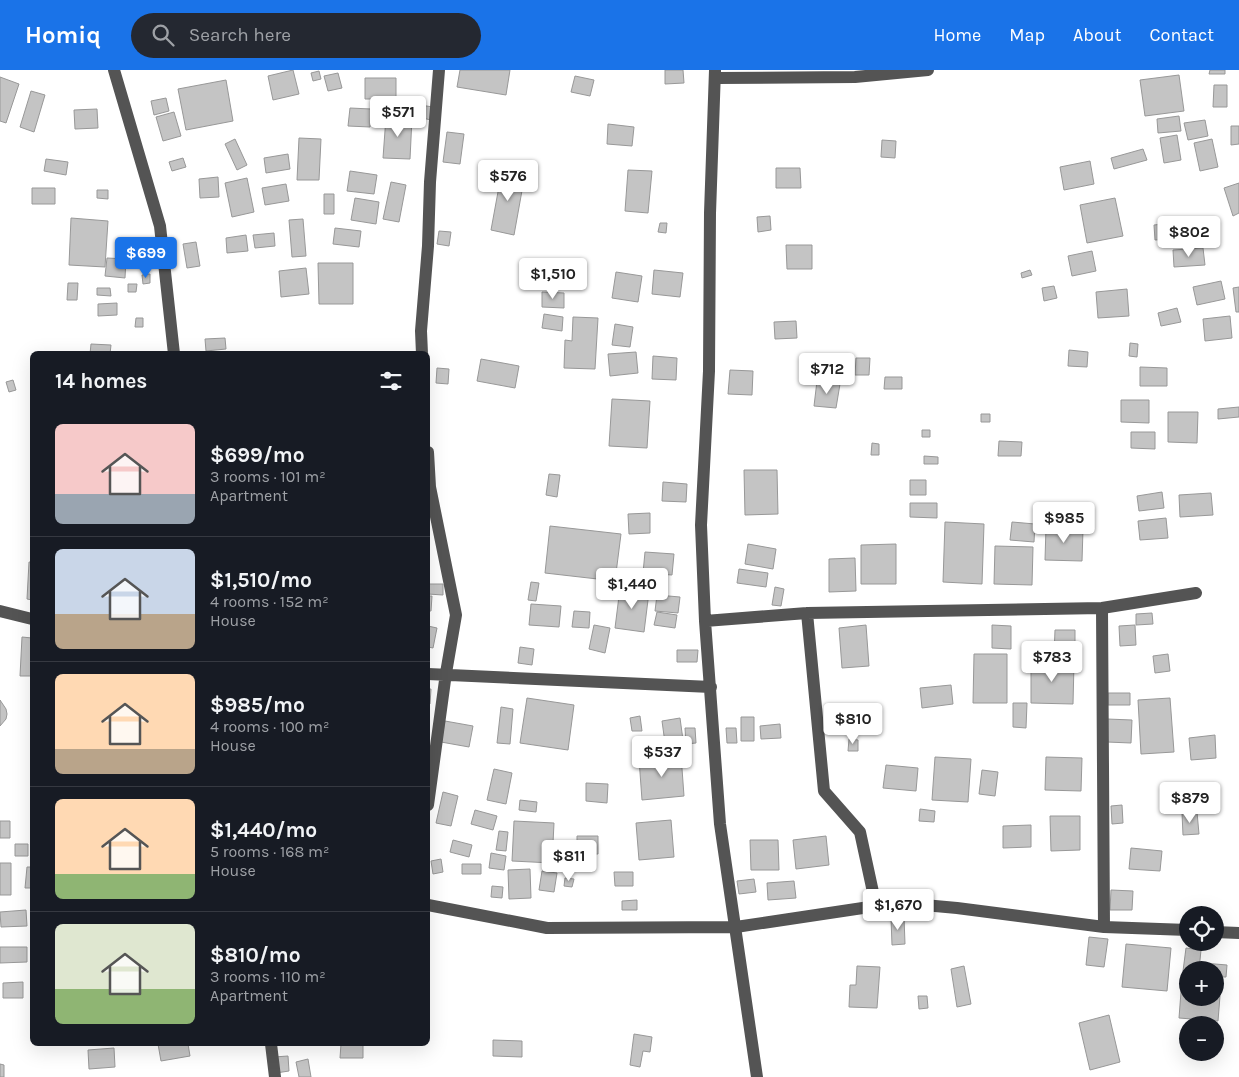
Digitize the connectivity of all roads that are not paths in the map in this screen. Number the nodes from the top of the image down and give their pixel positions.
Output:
1 (114, 70) edge
2 (440, 70) edge
3 (928, 70) edge
4 (715, 74) edge
5 (174, 351) edge
6 (422, 351) edge
7 (430, 487) edge
8 (1196, 593) dead end
9 (1102, 608) junction
10 (0, 611) edge
11 (807, 613) junction
12 (30, 618) edge
13 (705, 621) junction
14 (430, 674) edge
15 (446, 674) junction
16 (711, 687) junction
17 (430, 790) edge
18 (430, 905) edge
19 (876, 906) junction
20 (736, 927) junction
21 (1104, 927) junction
22 (1179, 930) edge
23 (1224, 932) edge
24 (1239, 933) edge
25 (270, 1046) edge
26 (275, 1077) edge
27 (757, 1077) edge

1 - 5 street
2 - 6 street
3 - 4 street
4 - 13 street
7 - 15 street
8 - 9 street
9 - 11 street
9 - 21 street
10 - 12 street
11 - 13 street
11 - 19 street
13 - 16 street
14 - 15 street
15 - 16 street
15 - 17 street
16 - 20 street
18 - 20 street
19 - 20 street
19 - 21 street
20 - 27 street
21 - 22 street
23 - 24 street
25 - 26 street

